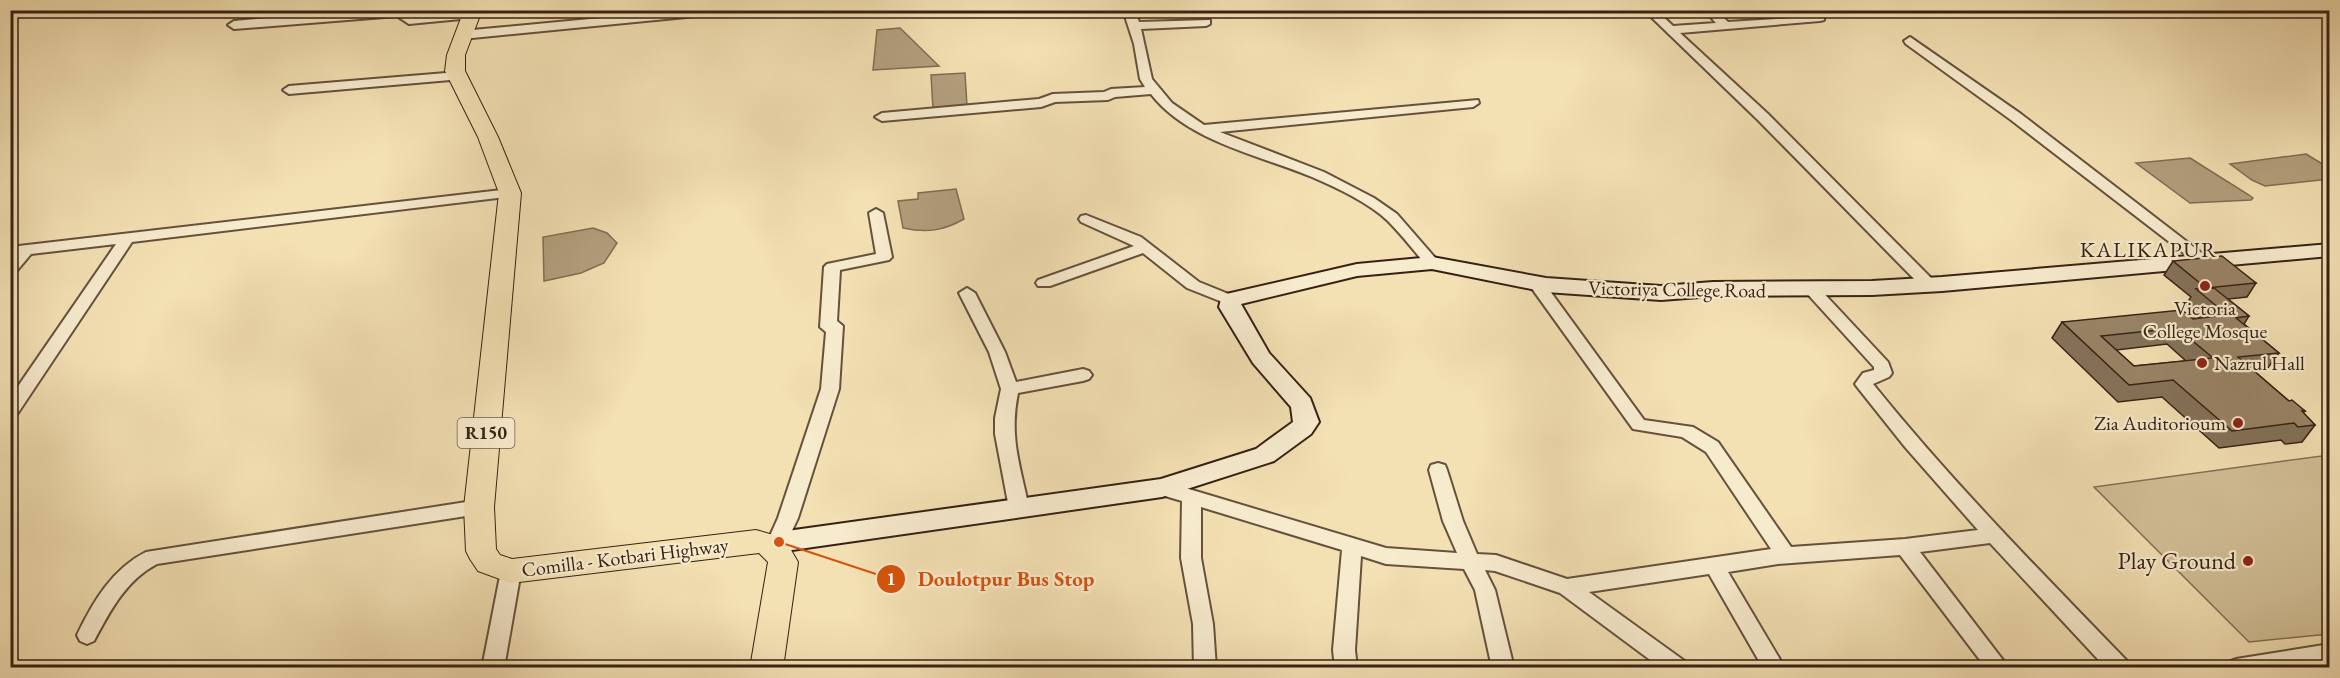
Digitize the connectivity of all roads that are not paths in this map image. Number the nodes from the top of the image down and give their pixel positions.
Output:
1 (728, 10) edge
2 (1129, 10) edge
3 (1649, 10) edge
4 (1709, 10) edge
5 (1773, 10) edge
6 (379, 12) edge
7 (324, 13) edge
8 (1820, 18) dead end
9 (469, 20) edge
10 (1786, 20) junction
11 (1206, 22) dead end
12 (234, 25) dead end
13 (1725, 25) junction
14 (1135, 26) junction
15 (1670, 30) junction
16 (1910, 41) dead end
17 (458, 76) junction
18 (289, 90) dead end
19 (1153, 90) junction
20 (1473, 103) dead end
21 (882, 117) dead end
22 (1201, 129) junction
23 (510, 193) junction
24 (876, 213) dead end
25 (1086, 219) dead end
26 (127, 239) junction
27 (1146, 247) junction
28 (2330, 250) edge
29 (18, 251) edge
30 (2204, 261) junction
31 (1432, 263) junction
32 (10, 270) edge
33 (1044, 283) dead end
34 (1536, 284) junction
35 (1929, 285) junction
36 (1811, 289) junction
37 (968, 293) dead end
38 (1230, 300) junction
39 (1083, 375) dead end
40 (1010, 389) junction
41 (10, 412) edge
42 (1438, 470) dead end
43 (1162, 488) junction
44 (1192, 497) junction
45 (479, 507) junction
46 (1019, 508) junction
47 (1994, 535) junction
48 (1352, 545) junction
49 (1905, 547) junction
50 (776, 548) junction
51 (1786, 556) junction
52 (1470, 561) junction
53 (1714, 566) junction
54 (511, 571) junction
55 (1567, 587) junction
56 (87, 635) dead end
57 (2330, 653) edge
58 (493, 668) edge
59 (766, 668) edge
60 (1205, 668) edge
61 (1346, 668) edge
62 (1503, 668) edge
63 (1678, 668) edge
64 (1775, 668) edge
65 (1999, 668) edge
66 (2120, 668) edge
67 (2236, 668) edge

1 - 9 street
2 - 14 street
3 - 15 street
4 - 13 street
5 - 10 street
6 - 7 street
6 - 9 street
7 - 12 street
8 - 10 street
9 - 17 main road, Comilla - Kotbari Highway / R150
10 - 13 street
11 - 14 street
13 - 15 street
14 - 19 street
15 - 35 street
16 - 30 street
17 - 18 street
17 - 23 main road, Comilla - Kotbari Highway / R150
19 - 21 street
19 - 22 street
20 - 22 street
22 - 31 street
23 - 26 street
23 - 45 main road, Comilla - Kotbari Highway / R150
24 - 50 street
25 - 27 street
26 - 29 street
26 - 41 street
27 - 33 street
27 - 38 street
28 - 30 street, Victoriya College Road
29 - 32 street
30 - 35 street, Victoriya College Road
31 - 34 street, Victoriya College Road
31 - 38 street, Victoriya College Road
34 - 36 street, Victoriya College Road
34 - 51 street
35 - 36 street, Victoriya College Road
36 - 47 street
37 - 40 street
38 - 43 street
39 - 40 street
40 - 46 street
42 - 52 street
43 - 44 street
43 - 46 street
44 - 48 street
44 - 60 street
45 - 54 main road, Comilla - Kotbari Highway / R150
45 - 56 street
46 - 50 street
47 - 49 street
47 - 66 street
48 - 52 street
48 - 61 street
49 - 51 street
49 - 65 street
50 - 54 main road, Comilla - Kotbari Highway
50 - 59 main road
51 - 53 street
52 - 55 street
52 - 62 street
53 - 55 street
53 - 64 street
54 - 58 street
55 - 63 street
57 - 67 street

